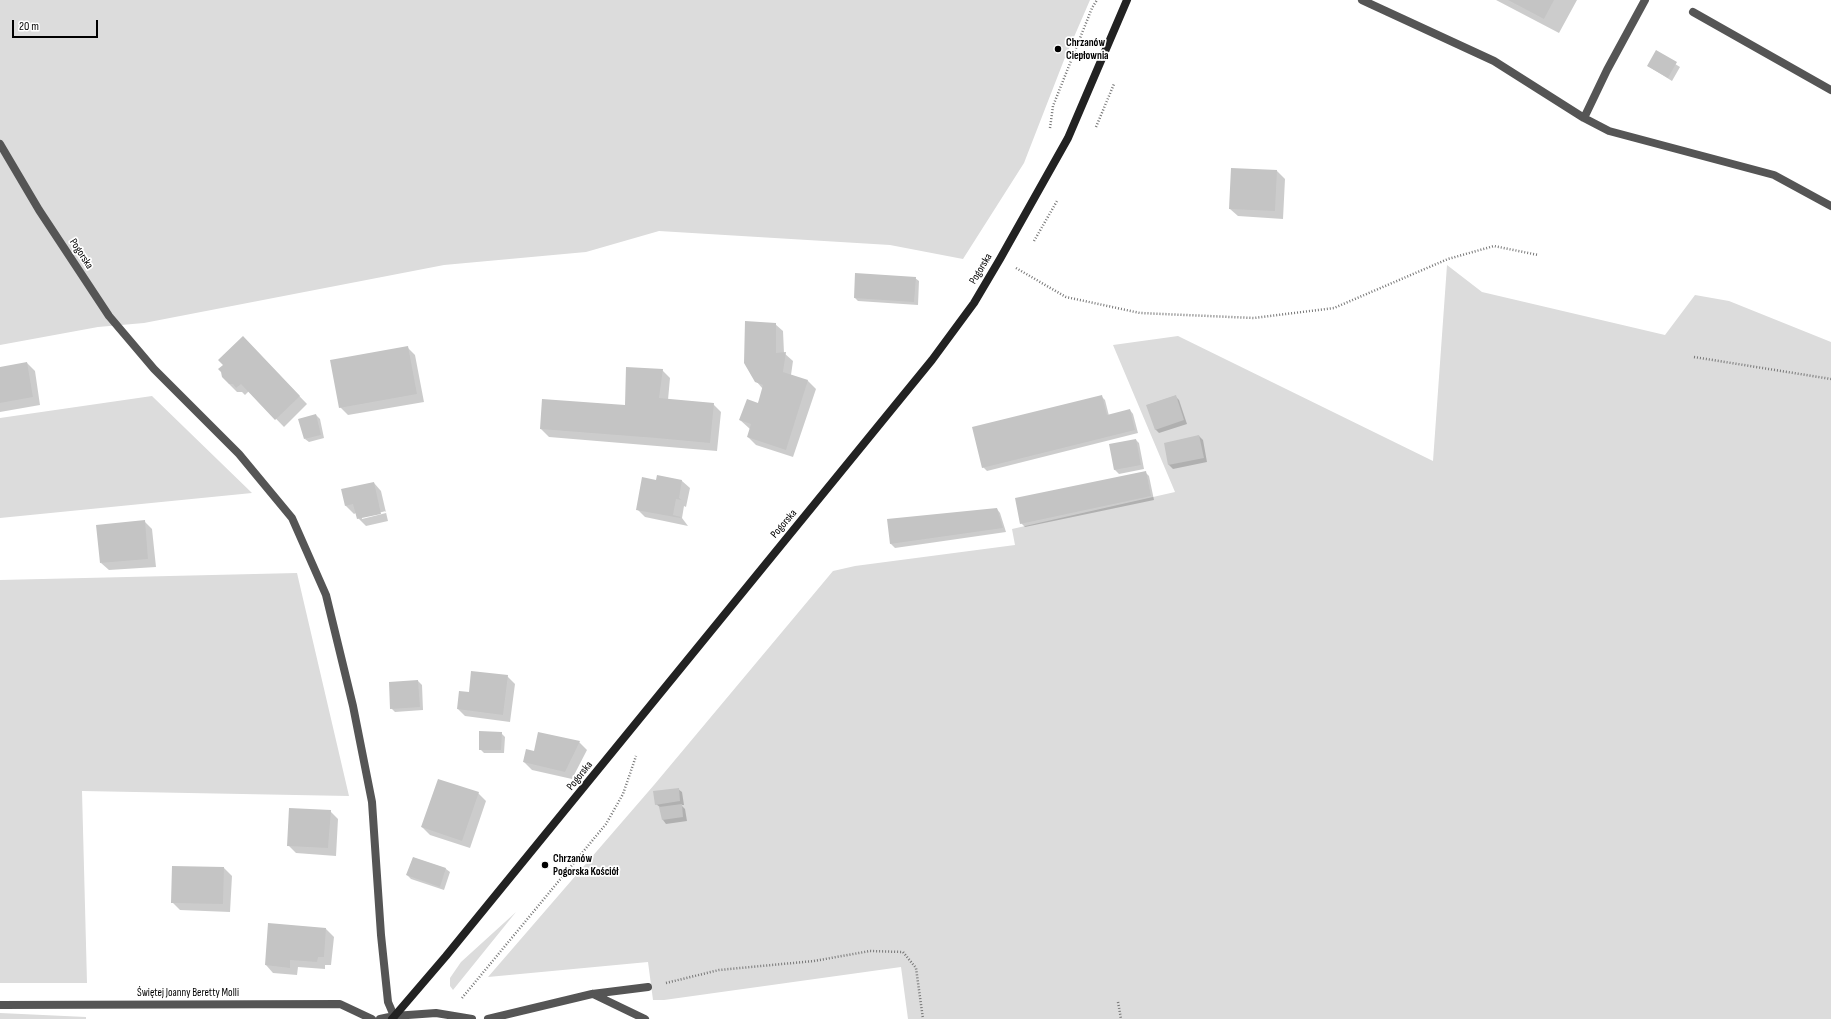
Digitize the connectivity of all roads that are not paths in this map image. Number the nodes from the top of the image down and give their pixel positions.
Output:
1 (1127, 0) edge
2 (1362, 0) edge
3 (1645, 0) edge
4 (1693, 12) dead end
5 (1831, 90) edge
6 (1584, 118) junction
7 (0, 144) edge
8 (1831, 206) edge
9 (648, 987) road end
10 (592, 994) junction
11 (0, 1005) edge
12 (393, 1018) edge
13 (372, 1019) edge
14 (380, 1019) edge
15 (472, 1019) edge
16 (488, 1019) edge
17 (645, 1019) edge

1 - 12 street, Pogorska
2 - 6 lane
3 - 6 lane
4 - 5 lane
6 - 8 lane
7 - 12 lane, Pogorska
9 - 10 lane
10 - 16 lane
10 - 17 lane
11 - 13 lane, Świętej Joanny Beretty Molli
12 - 14 lane
12 - 15 lane

